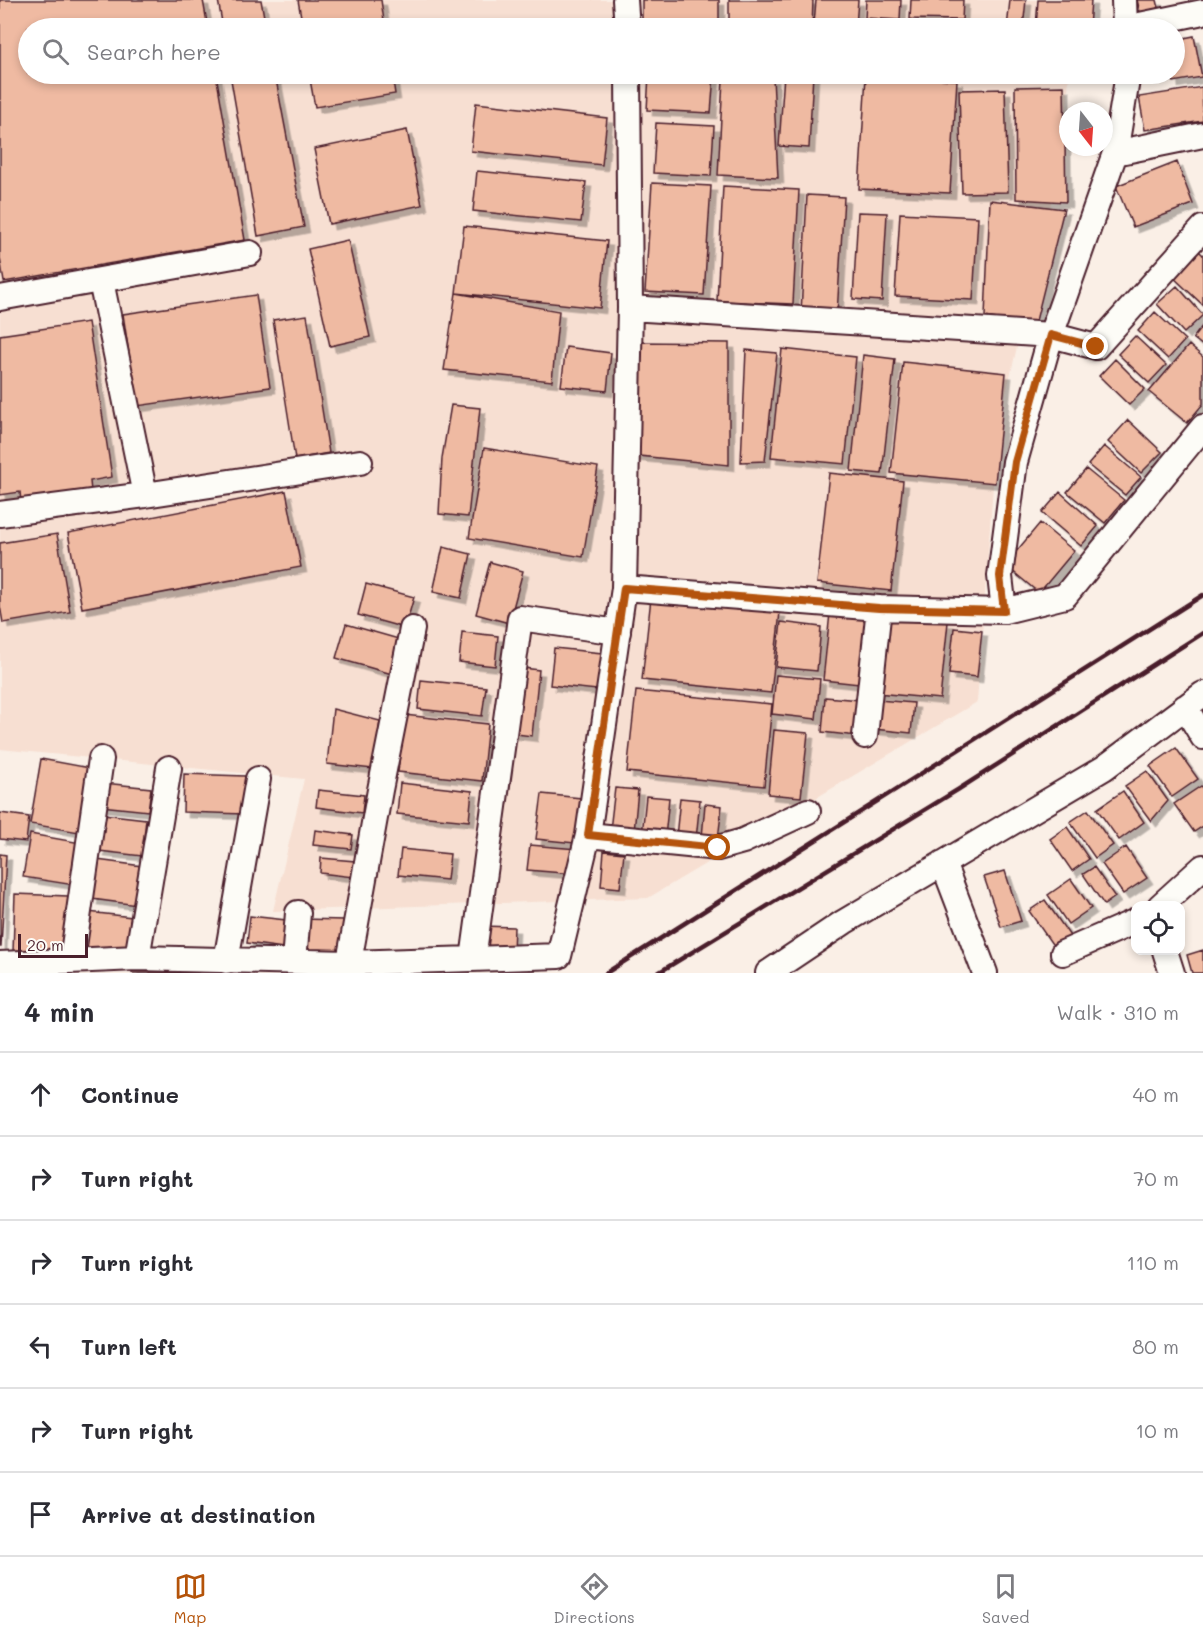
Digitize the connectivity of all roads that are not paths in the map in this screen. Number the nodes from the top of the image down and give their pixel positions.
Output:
1 (625, 0) edge
2 (1124, 0) edge
3 (1203, 12) edge
4 (626, 18) edge
5 (1125, 18) edge
6 (1174, 18) edge
7 (628, 84) edge
8 (1126, 84) edge
9 (1203, 135) edge
10 (1115, 153) junction
11 (1203, 228) edge
12 (250, 253) dead end
13 (101, 281) junction
14 (0, 298) edge
15 (630, 308) junction
16 (1051, 335) junction
17 (1203, 427) edge
18 (360, 462) dead end
19 (145, 495) junction
20 (0, 514) edge
21 (624, 588) junction
22 (879, 608) junction
23 (1004, 611) junction
24 (412, 628) dead end
25 (618, 632) junction
26 (1194, 700) edge
27 (865, 736) dead end
28 (1203, 737) edge
29 (101, 759) dead end
30 (169, 768) dead end
31 (258, 778) dead end
32 (808, 811) dead end
33 (588, 835) junction
34 (943, 863) junction
35 (1203, 867) edge
36 (1166, 901) edge
37 (298, 913) dead end
38 (1131, 923) edge
39 (1063, 953) dead end
40 (1166, 955) edge
41 (137, 958) junction
42 (473, 959) junction
43 (294, 962) junction
44 (0, 964) edge
45 (63, 964) edge
46 (214, 964) edge
47 (348, 968) edge
48 (768, 973) edge
49 (985, 973) edge
50 (1172, 973) edge

1 - 4 street
2 - 5 street
3 - 6 street
7 - 15 street
8 - 10 street
9 - 10 street
10 - 16 street
11 - 16 street
12 - 13 street
13 - 14 street
13 - 19 street
15 - 16 street
15 - 21 street
16 - 23 street
17 - 23 street
18 - 19 street
19 - 20 street
21 - 22 street
21 - 25 street
22 - 23 street
22 - 27 street
24 - 47 street
25 - 33 street
25 - 42 street
26 - 28 street
26 - 34 street
29 - 45 street
30 - 41 street
31 - 46 street
32 - 33 street
33 - 42 street
34 - 48 street
34 - 49 street
35 - 36 street
37 - 43 street
38 - 39 street
40 - 50 street
41 - 45 street
41 - 46 street
42 - 47 street
43 - 46 street
43 - 47 street
44 - 45 street

